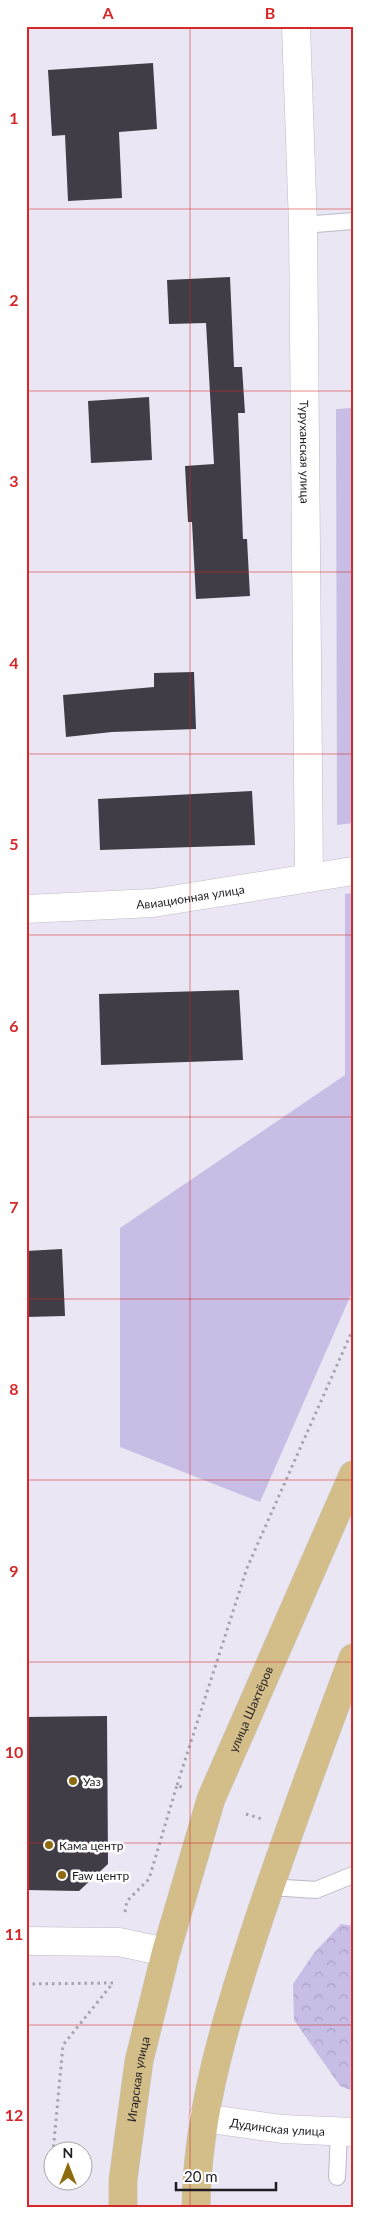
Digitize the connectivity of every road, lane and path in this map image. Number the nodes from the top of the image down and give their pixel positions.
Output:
1 (296, 26) edge
2 (353, 221) edge
3 (303, 225) junction
4 (353, 871) edge
5 (309, 878) junction
6 (26, 909) edge
7 (353, 1329) edge
8 (353, 1475) edge
9 (353, 1658) edge
10 (177, 1785) junction
11 (191, 1791) dead end
12 (246, 1814) dead end
13 (263, 1820) dead end
14 (353, 1874) edge
15 (270, 1887) junction
16 (124, 1916) dead end
17 (26, 1941) edge
18 (166, 1952) junction
19 (26, 1984) edge
20 (203, 2118) junction
21 (346, 2132) edge
22 (54, 2142) edge
23 (337, 2177) dead end
24 (123, 2208) edge
25 (196, 2208) edge

1 - 3 street, Туруханская улица
2 - 3 lane
3 - 5 street, Туруханская улица
4 - 5 street, Авиационная улица
5 - 6 street, Авиационная улица
7 - 10 path
8 - 18 main road, улица Шахтёров
9 - 15 main road
10 - 11 path
10 - 16 path
12 - 13 path
14 - 15 lane
15 - 20 main road
17 - 18 street
18 - 24 main road, Игарская улица
19 - 22 path
20 - 21 street, Дудинская улица
20 - 25 main road
21 - 23 lane

